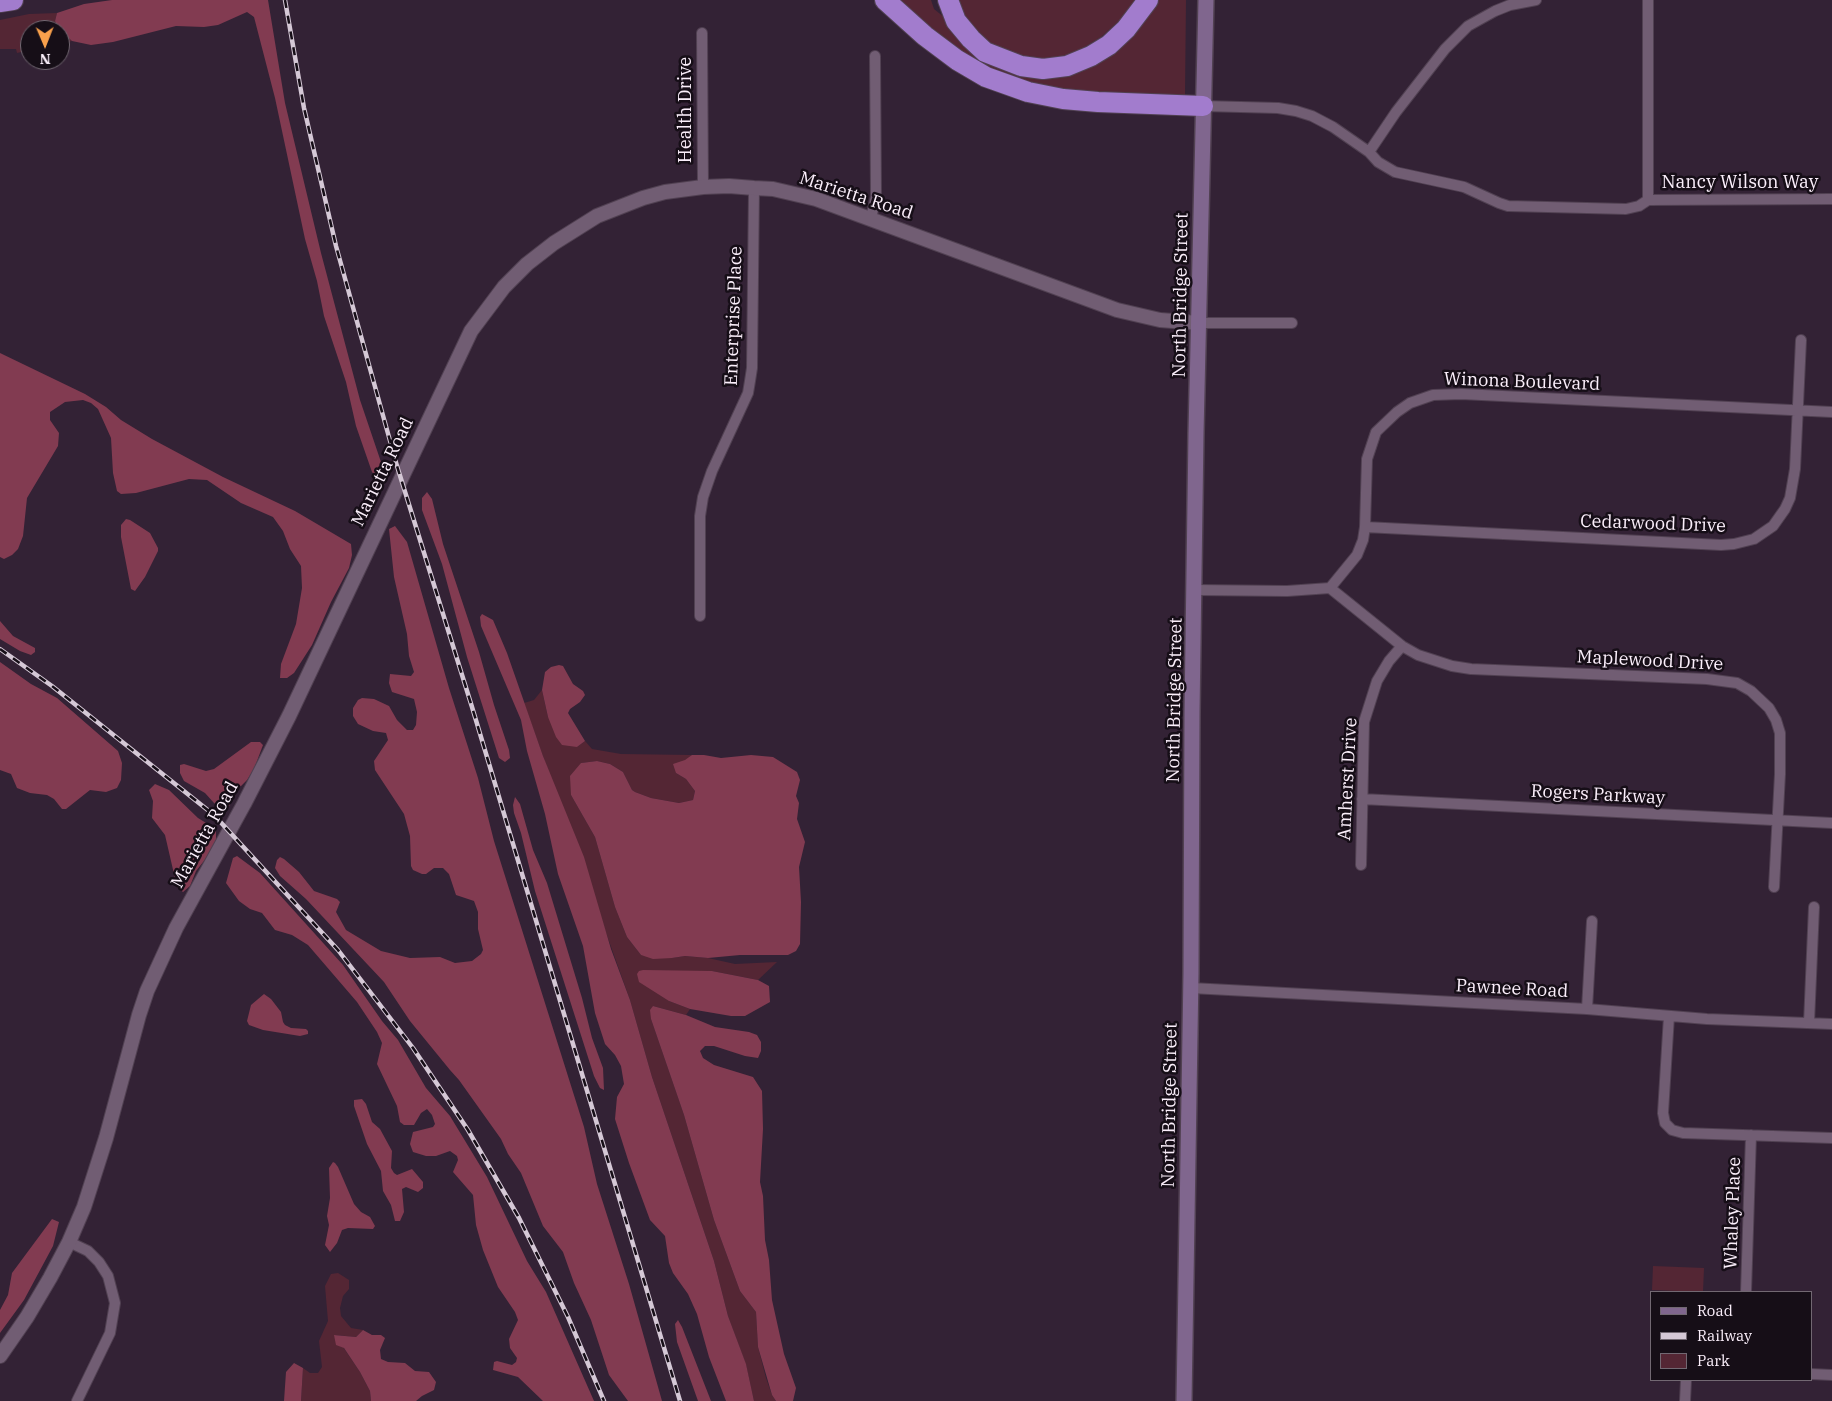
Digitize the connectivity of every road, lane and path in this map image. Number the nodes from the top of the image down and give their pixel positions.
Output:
1 (13, 0) edge
2 (884, 0) edge
3 (948, 0) edge
4 (1148, 0) edge
5 (1206, 0) edge
6 (1536, 0) edge
7 (1648, 0) edge
8 (0, 2) edge
9 (702, 33) dead end
10 (875, 56) dead end
11 (1203, 106) junction
12 (1369, 152) junction
13 (703, 187) junction
14 (754, 188) junction
15 (1832, 198) edge
16 (1648, 200) junction
17 (871, 218) junction
18 (1198, 323) junction
19 (1292, 323) dead end
20 (1801, 340) dead end
21 (1798, 410) junction
22 (1832, 412) edge
23 (1365, 527) junction
24 (1330, 588) junction
25 (1195, 590) junction
26 (700, 616) dead end
27 (1402, 646) junction
28 (1362, 799) junction
29 (1777, 821) junction
30 (1832, 823) edge
31 (1361, 865) dead end
32 (1774, 887) dead end
33 (1814, 907) dead end
34 (1592, 921) dead end
35 (1191, 988) junction
36 (1587, 1009) junction
37 (1668, 1016) junction
38 (1809, 1023) junction
39 (1832, 1024) edge
40 (1752, 1135) junction
41 (1832, 1138) edge
42 (69, 1242) junction
43 (1746, 1291) edge
44 (0, 1356) edge
45 (1812, 1374) edge
46 (1832, 1375) edge
47 (1686, 1381) edge
48 (77, 1401) edge
49 (1184, 1401) edge
50 (1685, 1401) edge

1 - 8 highway
2 - 11 highway
3 - 4 highway
5 - 11 main road, North Bridge Street
6 - 12 street
7 - 16 street
9 - 13 street, Health Drive
10 - 17 street
11 - 12 street
11 - 18 main road, North Bridge Street
12 - 16 street
13 - 14 street, Marietta Road
13 - 42 street, Marietta Road
14 - 17 street, Marietta Road
14 - 26 street, Enterprise Place
15 - 16 street, Nancy Wilson Way
17 - 18 street, Marietta Road
18 - 19 street
18 - 25 main road, North Bridge Street
20 - 21 street, Cedarwood Drive
21 - 22 street, Winona Boulevard
21 - 23 street, Winona Boulevard
21 - 23 street, Cedarwood Drive
23 - 24 street, Winona Boulevard
24 - 25 street
24 - 27 street
25 - 35 main road, North Bridge Street
27 - 28 street, Amherst Drive
27 - 29 street, Maplewood Drive
28 - 29 street, Rogers Parkway
28 - 31 street, Amherst Drive
29 - 30 street, Rogers Parkway
29 - 32 street, Maplewood Drive
33 - 38 street
34 - 36 street
35 - 36 street, Pawnee Road
35 - 49 main road, North Bridge Street
36 - 37 street, Pawnee Road
37 - 38 street, Pawnee Road
37 - 40 street
38 - 39 street, Pawnee Road
40 - 41 street
40 - 43 street, Whaley Place
42 - 44 street, Marietta Road
42 - 48 street
45 - 46 street
47 - 50 street

